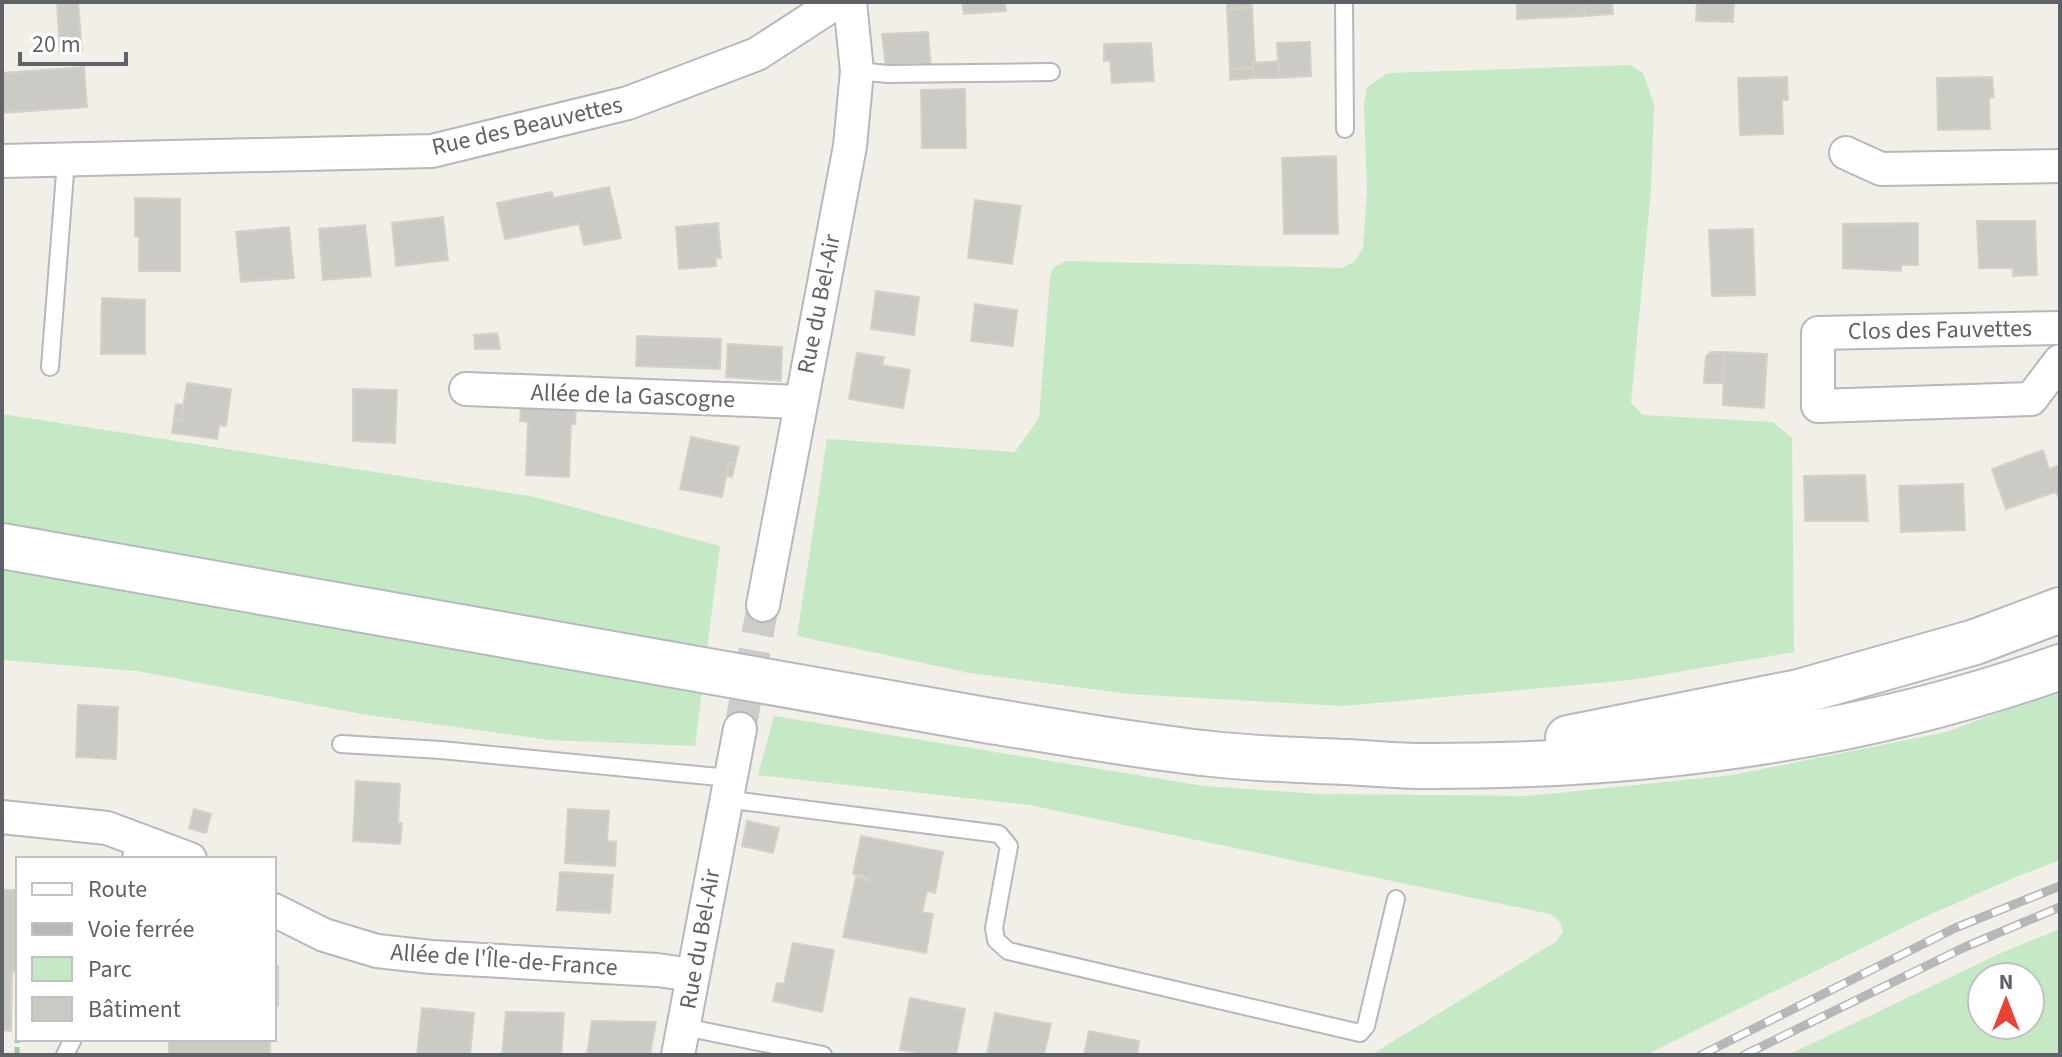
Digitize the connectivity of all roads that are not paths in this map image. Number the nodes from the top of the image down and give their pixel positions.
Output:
1 (837, 2) edge
2 (850, 2) edge
3 (1344, 2) edge
4 (857, 71) junction
5 (1051, 72) dead end
6 (1345, 129) dead end
7 (1846, 153) dead end
8 (66, 160) junction
9 (2, 161) edge
10 (2060, 166) edge
11 (2060, 328) edge
12 (2060, 361) edge
13 (50, 367) dead end
14 (466, 389) dead end
15 (800, 402) junction
16 (2, 546) edge
17 (763, 605) tunnel mouth
18 (2060, 610) edge
19 (2060, 667) edge
20 (740, 729) tunnel mouth
21 (341, 744) dead end
22 (1348, 762) junction
23 (727, 788) junction
24 (2, 817) edge
25 (133, 849) edge
26 (179, 857) edge
27 (1396, 899) dead end
28 (276, 911) edge
29 (693, 975) junction
30 (681, 1041) edge
31 (823, 1055) edge

1 - 8 street, Rue des Beauvettes
2 - 4 street, Rue du Bel-Air
3 - 6 lane
4 - 5 lane
4 - 15 street, Rue du Bel-Air
7 - 10 street
8 - 9 street, Rue des Beauvettes
8 - 13 lane
11 - 12 street, Clos des Fauvettes
14 - 15 street, Allée de la Gascogne
15 - 17 street, Rue du Bel-Air
16 - 22 main road
18 - 22 main road
19 - 22 main road
20 - 23 street, Rue du Bel-Air
21 - 23 lane
23 - 27 lane
23 - 29 street, Rue du Bel-Air
24 - 25 street
25 - 26 street
28 - 29 street, Allée de l'Île-de-France
29 - 30 street, Rue du Bel-Air
30 - 31 lane

